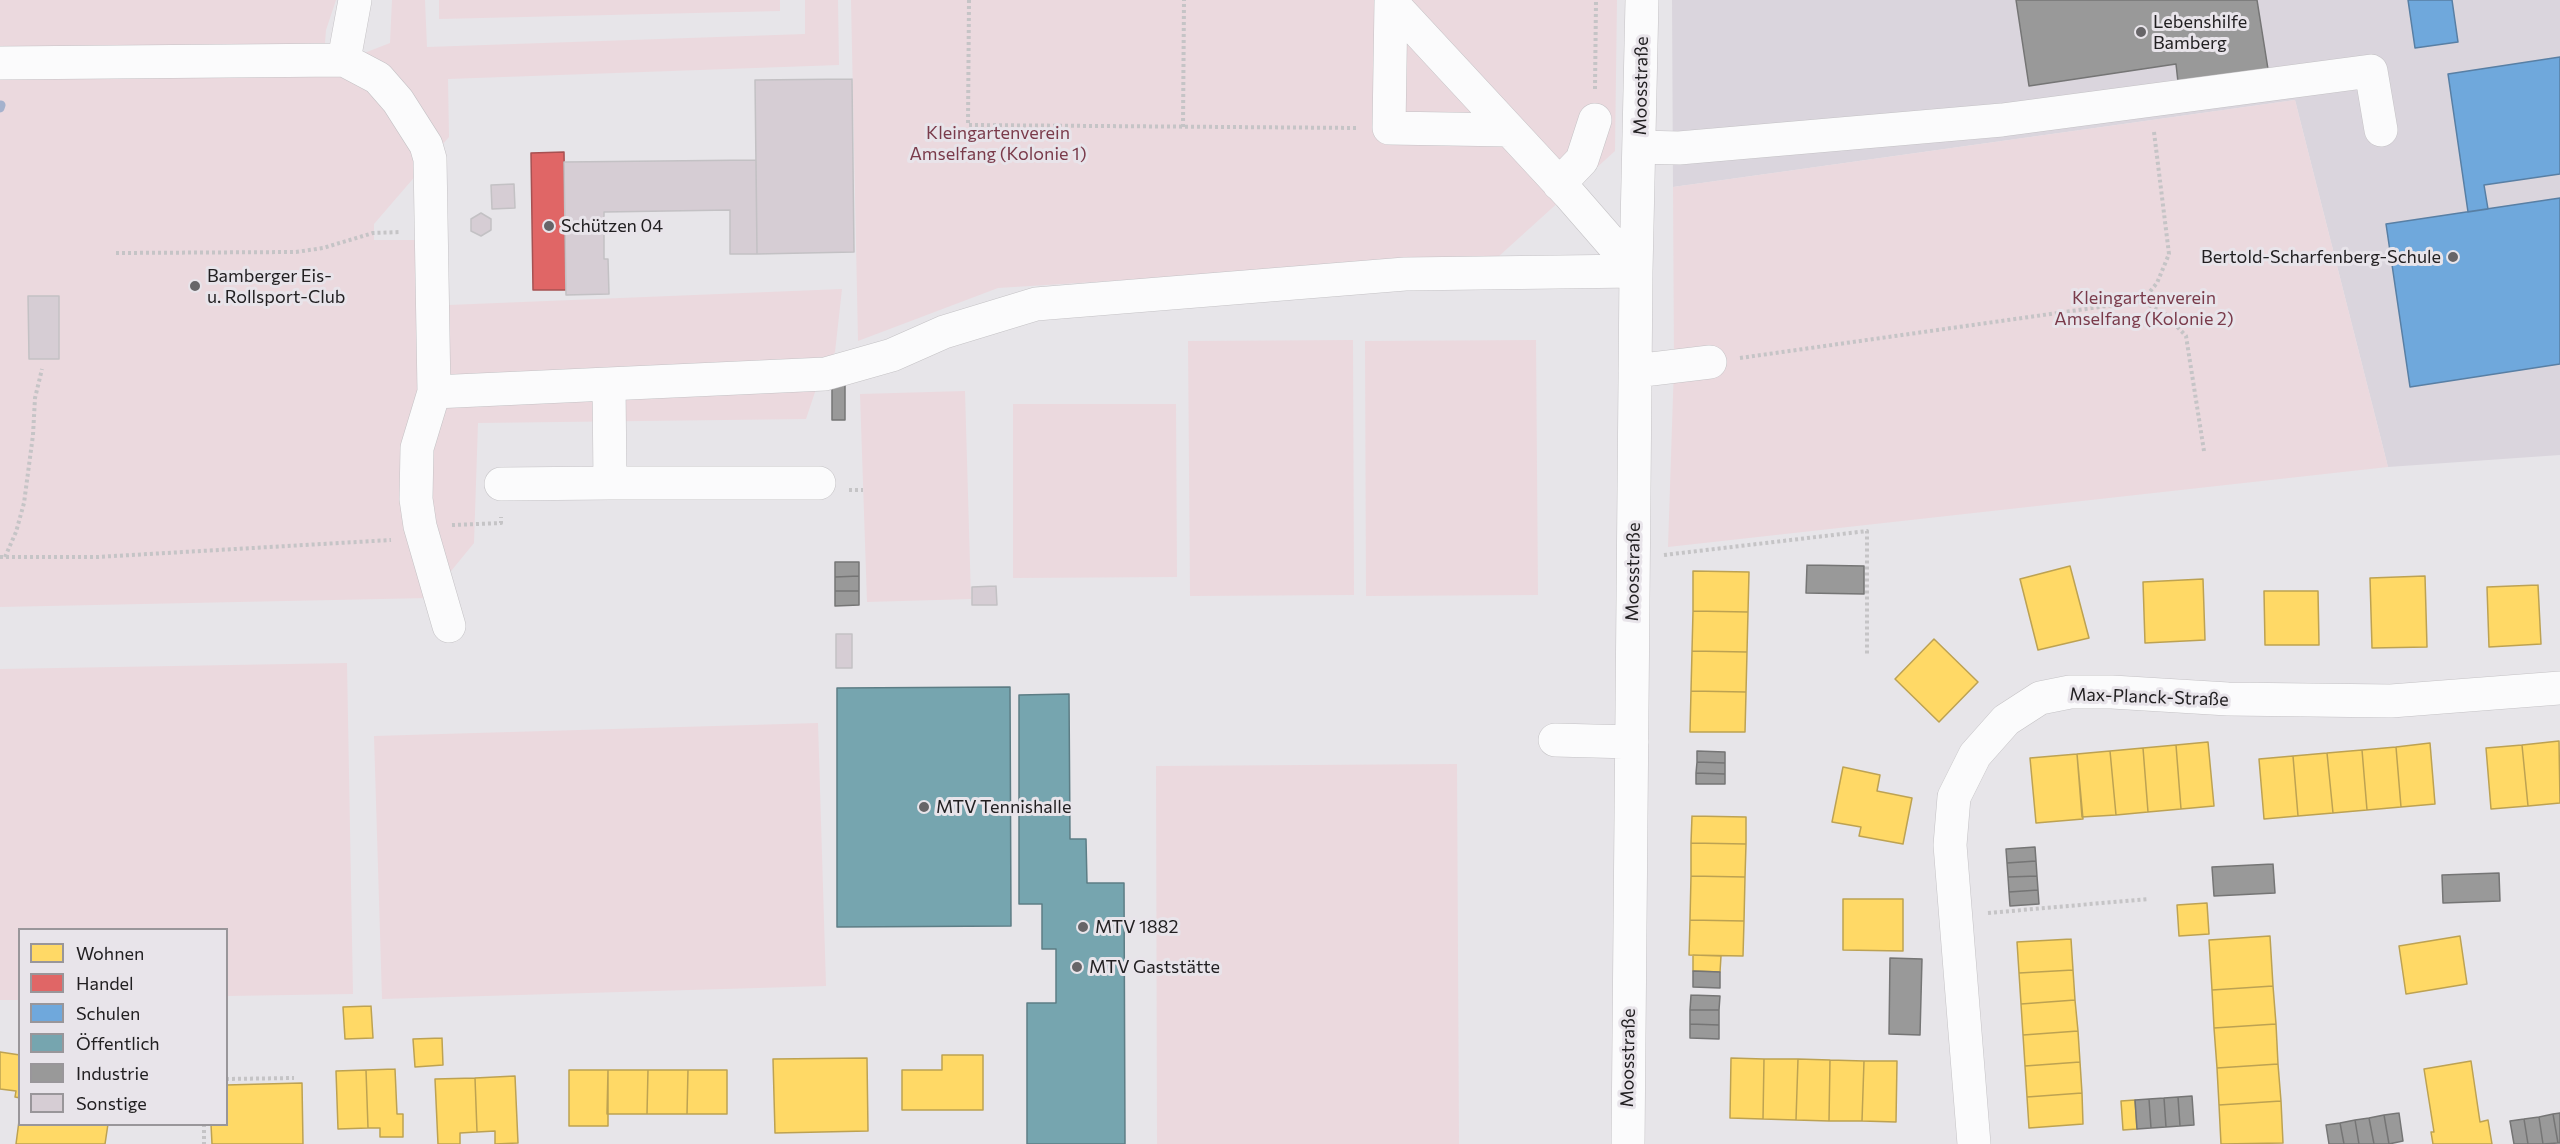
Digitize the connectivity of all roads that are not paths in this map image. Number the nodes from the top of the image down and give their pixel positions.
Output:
1 (355, 0) edge
2 (1642, 0) edge
3 (344, 60) junction
4 (0, 63) edge
5 (1595, 120) road end
6 (1509, 129) junction
7 (2381, 130) dead end
8 (1640, 147) junction
9 (1559, 184) junction
10 (1636, 271) junction
11 (1710, 362) road end
12 (1635, 371) junction
13 (609, 384) junction
14 (434, 392) junction
15 (610, 483) junction
16 (819, 483) dead end
17 (501, 484) dead end
18 (449, 626) dead end
19 (2560, 688) edge
20 (1554, 740) dead end
21 (1632, 742) junction
22 (1628, 1144) edge
23 (1974, 1144) edge

1 - 3 street
2 - 8 street, Moosstraße
3 - 4 street
3 - 14 street
5 - 9 street
6 - 6 street
6 - 9 street
7 - 8 street
8 - 10 street, Moosstraße
9 - 10 street
10 - 12 street, Moosstraße
10 - 13 street
11 - 12 street
12 - 21 street, Moosstraße
13 - 14 street
13 - 15 street
14 - 18 street
15 - 16 street
15 - 17 street
19 - 23 street, Max-Planck-Straße
20 - 21 street
21 - 22 street, Moosstraße

